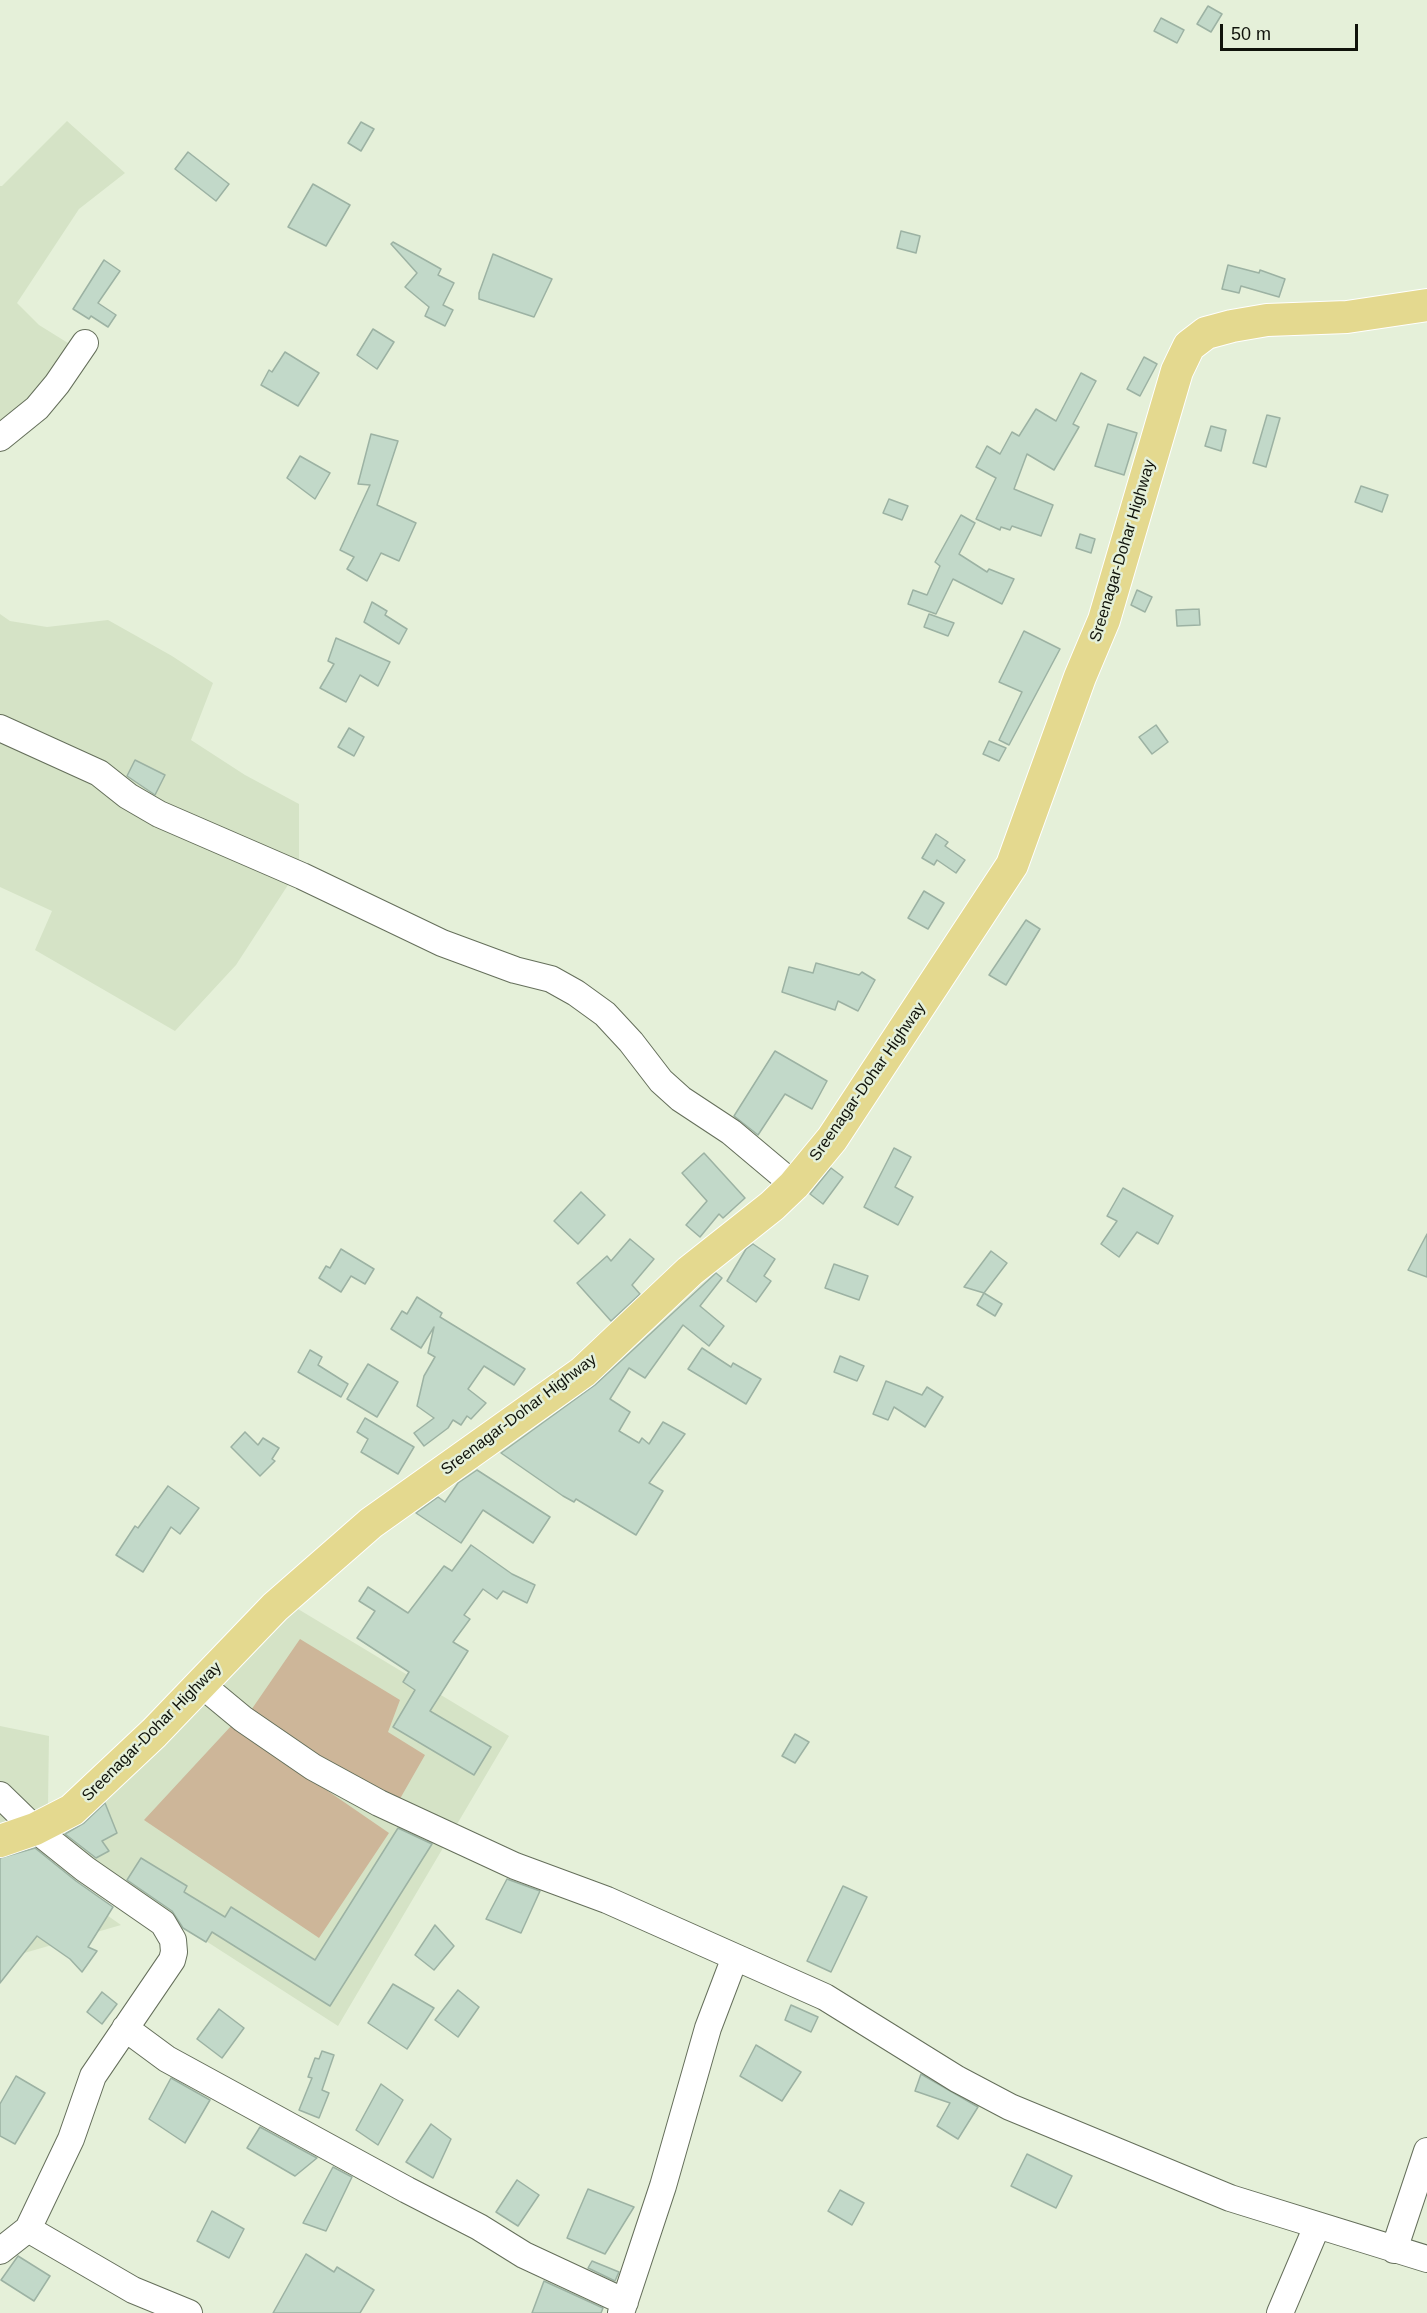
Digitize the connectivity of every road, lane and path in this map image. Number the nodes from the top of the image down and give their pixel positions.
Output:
1 (1427, 305) edge
2 (85, 343) dead end
3 (0, 438) edge
4 (0, 728) edge
5 (794, 1185) junction
6 (202, 1685) junction
7 (0, 1795) edge
8 (35, 1828) junction
9 (0, 1841) edge
10 (735, 1957) junction
11 (125, 2028) junction
12 (1427, 2151) edge
13 (1317, 2226) junction
14 (28, 2229) junction
15 (1394, 2250) junction
16 (0, 2251) edge
17 (1427, 2259) edge
18 (623, 2308) edge
19 (189, 2313) edge
20 (1280, 2313) edge

1 - 5 main road, Sreenagar-Dohar Highway
2 - 3 street
4 - 5 street
5 - 6 main road, Sreenagar-Dohar Highway
6 - 8 main road, Sreenagar-Dohar Highway
6 - 10 street
7 - 8 street
8 - 9 main road, Sreenagar-Dohar Highway
8 - 11 street
10 - 13 street
10 - 18 street
11 - 14 street
11 - 18 street
12 - 15 street
13 - 15 street
13 - 20 street
14 - 16 street
14 - 19 street
15 - 17 street

